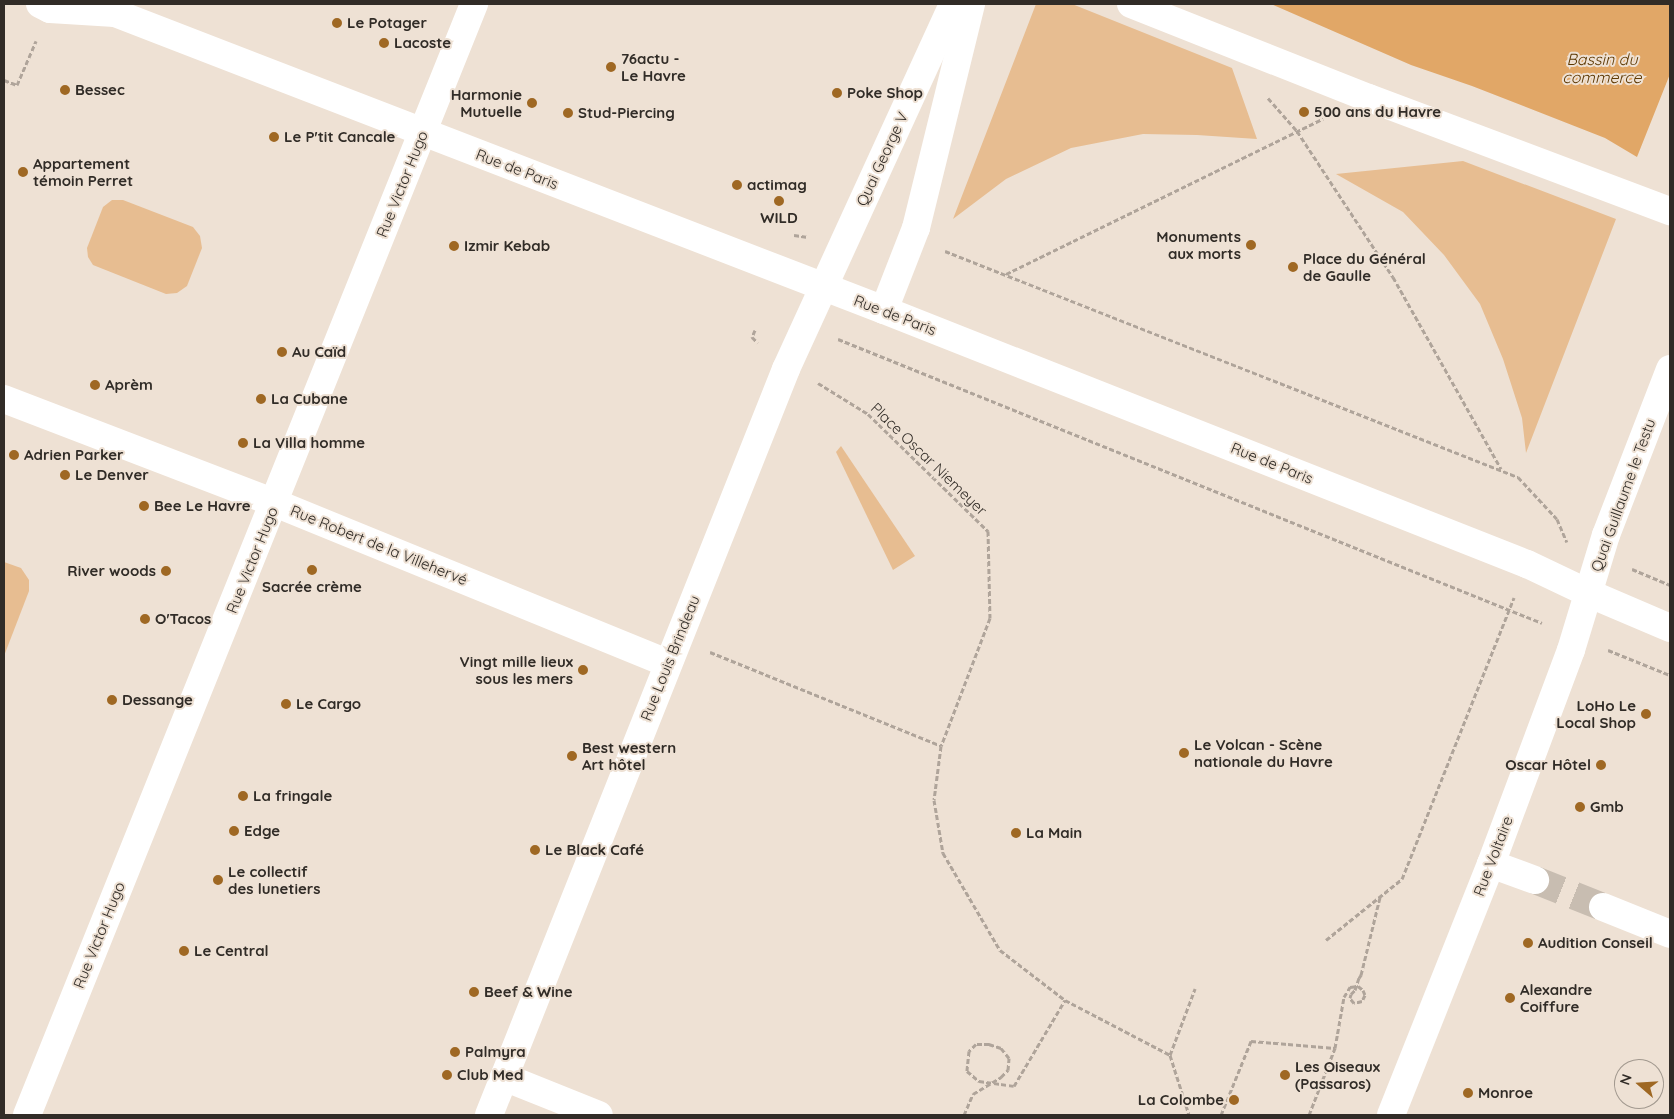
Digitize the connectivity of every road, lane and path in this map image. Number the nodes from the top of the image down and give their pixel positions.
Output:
1 (474, 4) edge
2 (953, 4) edge
3 (970, 4) edge
4 (1131, 4) edge
5 (45, 6) edge
6 (110, 8) edge
7 (4, 80) edge
8 (1264, 94) dead end
9 (1369, 98) junction
10 (1297, 131) junction
11 (423, 133) junction
12 (1670, 211) edge
13 (911, 243) junction
14 (1005, 275) junction
15 (823, 287) junction
16 (884, 310) junction
17 (833, 337) dead end
18 (1670, 369) edge
19 (814, 381) dead end
20 (4, 398) edge
21 (1501, 470) junction
22 (275, 503) junction
23 (1557, 519) dead end
24 (1527, 564) junction
25 (1588, 593) junction
26 (1509, 610) junction
27 (1670, 628) edge
28 (1575, 636) junction
29 (668, 663) junction
30 (736, 663) dead end
31 (1670, 675) edge
32 (941, 746) junction
33 (1491, 864) junction
34 (1535, 880) tunnel mouth
35 (1381, 895) junction
36 (1603, 907) tunnel mouth
37 (1670, 934) edge
38 (1326, 940) dead end
39 (1195, 989) dead end
40 (1065, 1000) junction
41 (1335, 1048) junction
42 (1170, 1055) junction
43 (504, 1077) junction
44 (27, 1115) edge
45 (489, 1115) edge
46 (599, 1115) edge
47 (964, 1115) edge
48 (1188, 1115) edge
49 (1221, 1115) edge
50 (1309, 1115) edge
51 (1391, 1115) edge

1 - 11 main road, Rue Victor Hugo
2 - 15 main road, Quai George V
3 - 13 main road
4 - 9 main road
5 - 6 main road, Rue de Paris
5 - 7 path
6 - 11 main road, Rue de Paris
8 - 10 path
9 - 10 path
9 - 12 main road
10 - 14 path
10 - 21 path
11 - 15 main road, Rue de Paris
11 - 22 main road, Rue Victor Hugo
13 - 14 path
13 - 16 main road
14 - 21 path
15 - 16 main road, Rue de Paris
15 - 29 main road, Rue Louis Brindeau
16 - 24 main road, Rue de Paris
17 - 26 path
18 - 25 main road, Quai Guillaume le Testu
19 - 32 path, Place Oscar Niemeyer
20 - 22 main road, Rue Robert de la Villehervé
21 - 23 path
22 - 29 main road, Rue Robert de la Villehervé
22 - 44 main road, Rue Victor Hugo
24 - 25 main road, Rue de Paris
24 - 26 path
25 - 27 main road, Rue de Paris
25 - 28 main road, Rue Voltaire
26 - 28 path
26 - 35 path
28 - 31 path
28 - 33 main road, Rue Voltaire
29 - 43 main road, Rue Louis Brindeau
30 - 32 path
32 - 40 path, Place Oscar Niemeyer
33 - 34 main road
33 - 51 main road, Rue Voltaire
35 - 38 path
35 - 41 path
36 - 37 main road
39 - 42 path
40 - 42 path, Place Oscar Niemeyer
40 - 47 path
41 - 49 path
41 - 50 path
42 - 48 path
43 - 45 main road, Rue Louis Brindeau
43 - 46 main road

